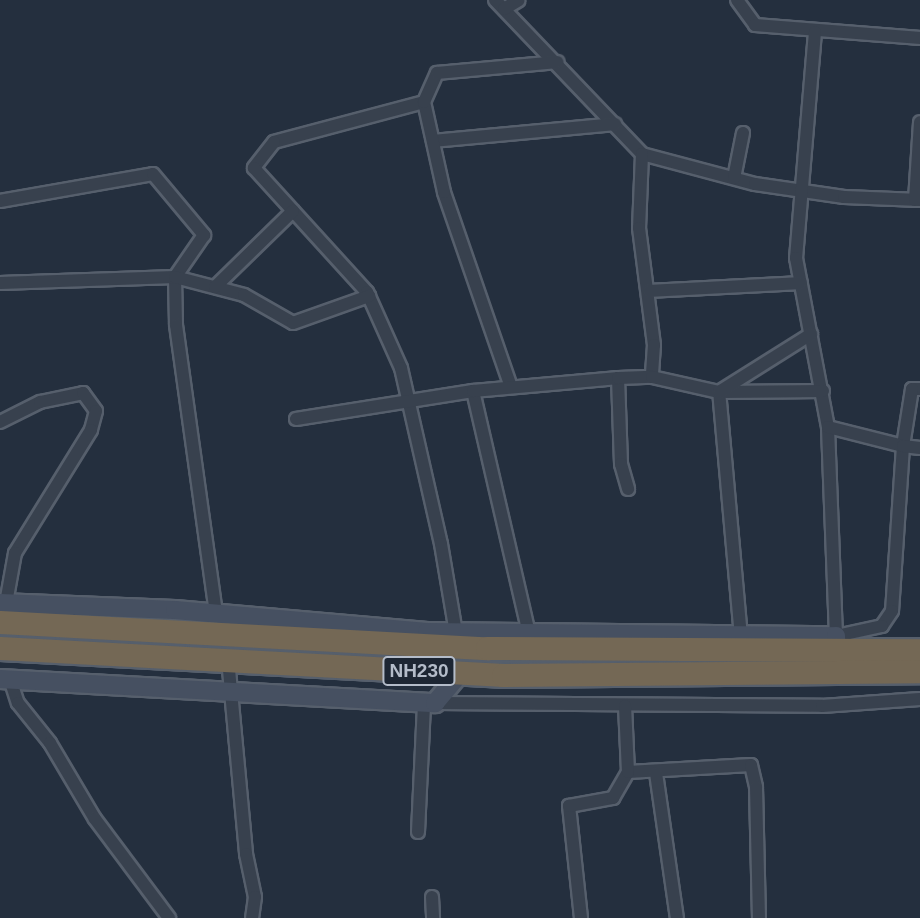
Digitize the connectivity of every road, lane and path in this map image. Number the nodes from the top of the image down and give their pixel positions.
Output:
1 (519, 0) edge
2 (737, 0) edge
3 (500, 4) edge
4 (815, 32) junction
5 (920, 38) edge
6 (557, 62) junction
7 (424, 102) junction
8 (920, 122) edge
9 (615, 124) junction
10 (743, 133) dead end
11 (433, 141) junction
12 (642, 154) junction
13 (734, 178) junction
14 (803, 191) junction
15 (918, 200) edge
16 (0, 201) edge
17 (293, 211) junction
18 (175, 277) junction
19 (0, 283) edge
20 (801, 283) junction
21 (215, 287) junction
22 (649, 291) junction
23 (369, 296) junction
24 (811, 334) junction
25 (652, 377) junction
26 (618, 378) junction
27 (511, 387) junction
28 (920, 388) edge
29 (473, 391) junction
30 (823, 391) junction
31 (719, 392) junction
32 (408, 401) junction
33 (296, 419) dead end
34 (0, 422) edge
35 (828, 427) junction
36 (903, 446) junction
37 (920, 447) edge
38 (628, 489) dead end
39 (2, 609) edge
40 (216, 614) junction
41 (456, 633) junction
42 (529, 634) junction
43 (741, 637) junction
44 (431, 639) junction
45 (0, 648) edge
46 (920, 650) edge
47 (837, 653) junction
48 (228, 659) junction
49 (872, 661) junction
50 (920, 671) edge
51 (460, 673) junction
52 (5, 679) edge
53 (229, 690) junction
54 (920, 699) edge
55 (429, 703) junction
56 (625, 706) junction
57 (628, 772) junction
58 (656, 772) junction
59 (418, 832) dead end
60 (432, 897) dead end
61 (169, 918) edge
62 (252, 918) edge
63 (433, 918) edge
64 (581, 918) edge
65 (677, 918) edge
66 (759, 918) edge

1 - 3 street
2 - 4 street
3 - 6 street
4 - 5 street
4 - 14 street
6 - 7 street
6 - 9 street
7 - 11 street
7 - 17 street
8 - 15 street
9 - 11 street
9 - 12 street
10 - 13 street
11 - 27 street
12 - 13 street
12 - 22 street
13 - 14 street
14 - 15 street
14 - 20 street
16 - 18 street
17 - 21 street
17 - 23 street
18 - 19 street
18 - 21 street
18 - 40 street
20 - 22 street
20 - 24 street
21 - 23 street
22 - 25 street
23 - 32 street
24 - 30 street
24 - 31 street
25 - 26 street
25 - 31 street
26 - 27 street
26 - 38 street
27 - 29 street
28 - 36 street
29 - 32 street
29 - 42 street
30 - 31 street
30 - 35 street
31 - 43 street
32 - 33 street
32 - 41 street
34 - 39 street
35 - 36 street
35 - 47 street
36 - 37 street
36 - 47 street
39 - 40 street
39 - 44 highway, NH230
40 - 44 street
41 - 42 street
41 - 44 street
42 - 43 street
43 - 47 street
44 - 47 highway, NH230
45 - 48 highway, NH230
46 - 49 highway, NH230
47 - 49 highway, NH230
47 - 51 highway, NH230
48 - 51 highway, NH230
48 - 53 street
49 - 50 highway, NH230
51 - 55 street
52 - 53 street
52 - 61 street
53 - 55 street
53 - 62 street
54 - 56 street
55 - 56 street
55 - 59 street
56 - 57 street
57 - 58 street
57 - 64 street
58 - 65 street
58 - 66 street
60 - 63 street

